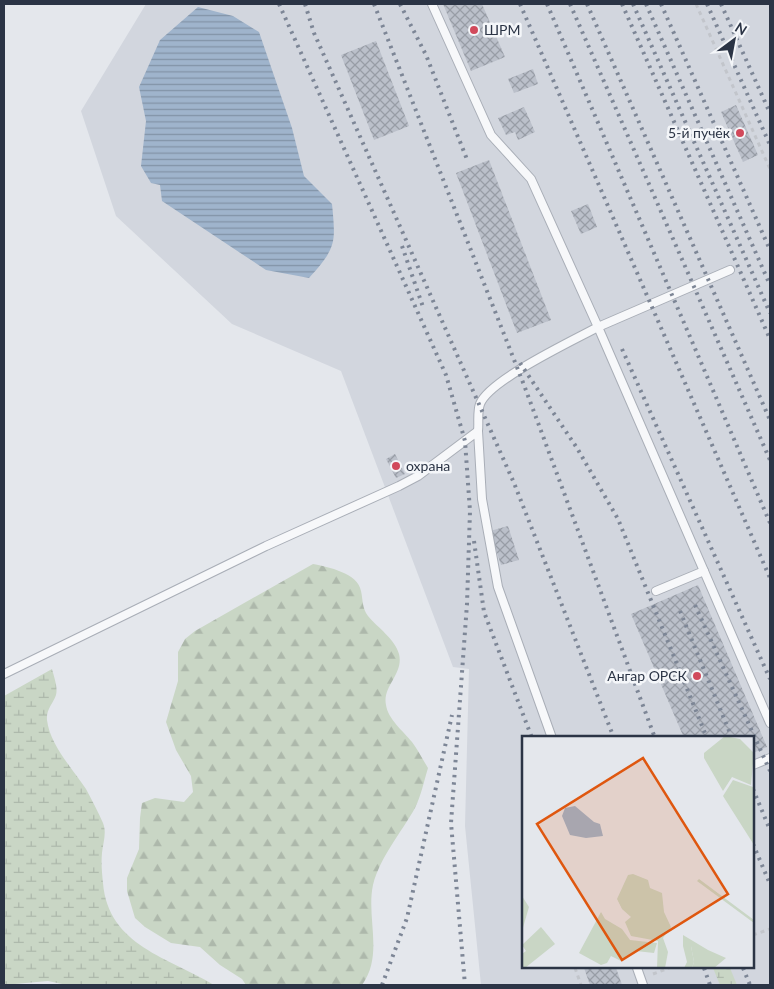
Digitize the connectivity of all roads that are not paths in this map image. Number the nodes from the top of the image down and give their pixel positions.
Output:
1 (432, 4) edge
2 (730, 270) dead end
3 (598, 327) junction
4 (478, 431) junction
5 (704, 571) junction
6 (656, 590) dead end
7 (4, 674) edge
8 (770, 722) edge
9 (551, 736) edge
10 (770, 758) edge
11 (754, 765) edge
12 (637, 969) edge
13 (643, 985) edge

1 - 3 lane
2 - 3 lane
3 - 4 lane
3 - 5 lane
4 - 7 lane
4 - 9 lane
5 - 6 lane
5 - 8 lane
10 - 11 lane
12 - 13 lane

